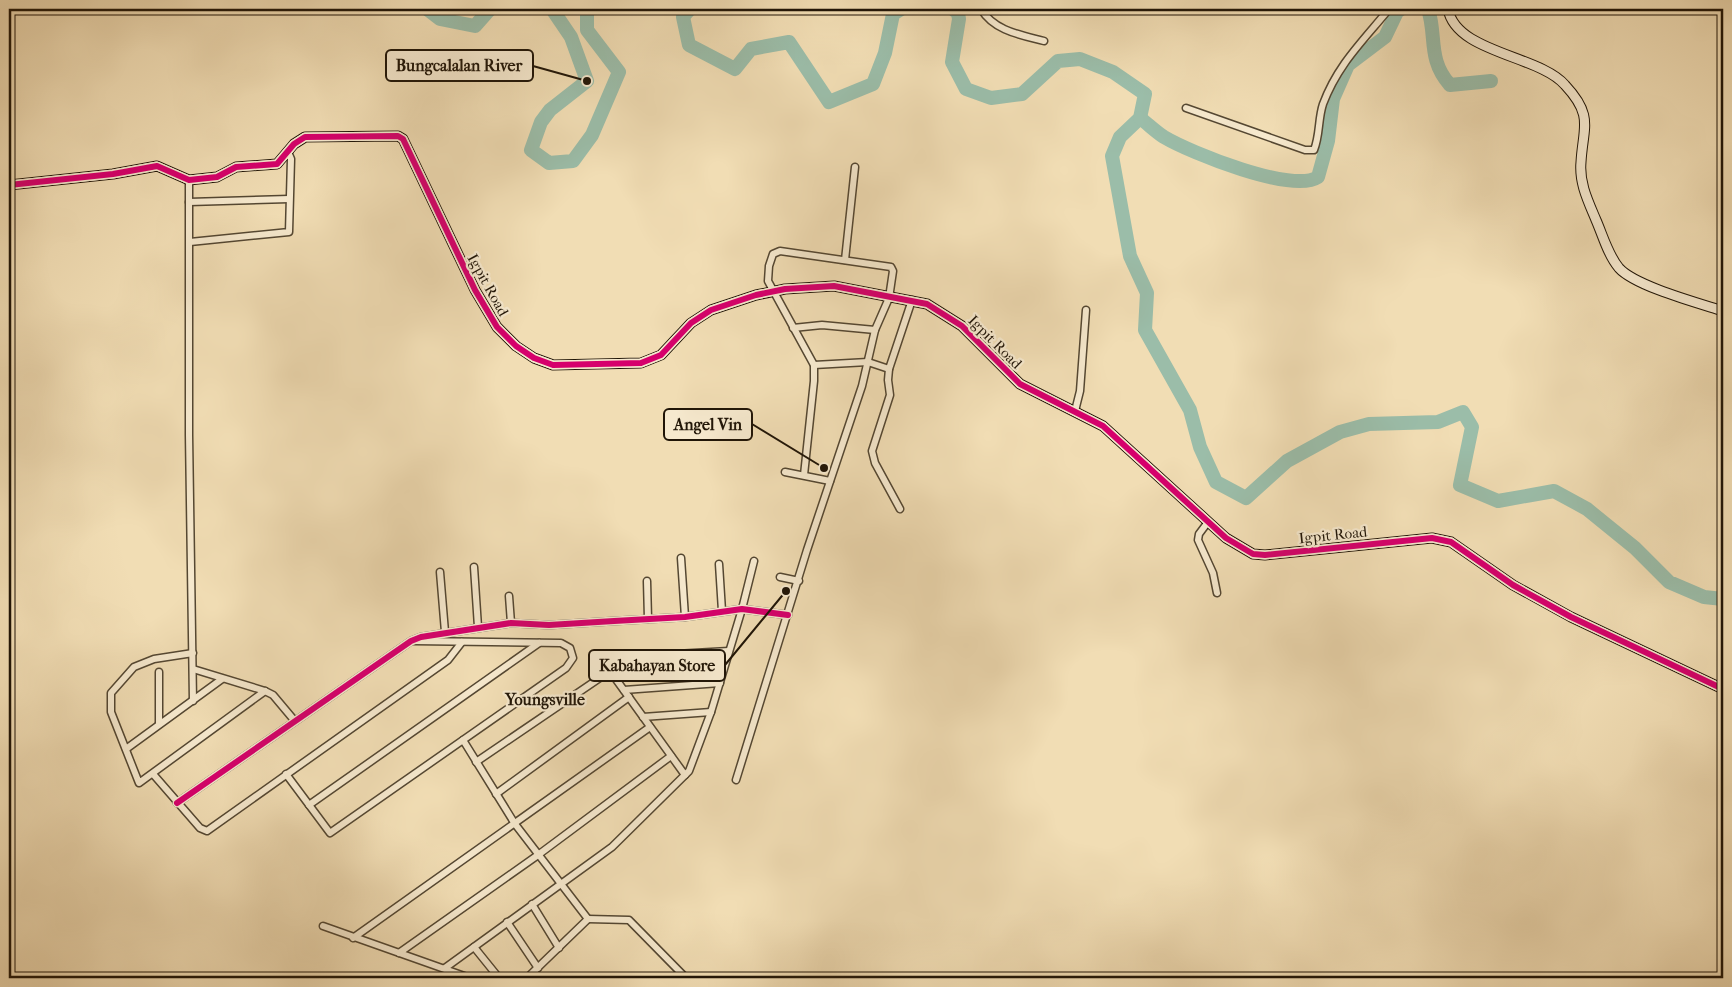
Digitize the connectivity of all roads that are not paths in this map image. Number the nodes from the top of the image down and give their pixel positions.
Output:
1 (981, 9) edge
2 (1389, 9) edge
3 (1448, 9) edge
4 (1044, 42) dead end
5 (1186, 108) dead end
6 (288, 152) junction
7 (855, 167) dead end
8 (189, 180) junction
9 (9, 185) edge
10 (289, 199) junction
11 (189, 202) junction
12 (190, 242) junction
13 (845, 260) junction
14 (773, 291) junction
15 (889, 298) junction
16 (912, 300) junction
17 (1086, 310) dead end
18 (1723, 311) edge
19 (793, 328) junction
20 (875, 330) junction
21 (868, 362) junction
22 (814, 365) junction
23 (889, 369) junction
24 (1075, 410) junction
25 (785, 472) dead end
26 (804, 475) junction
27 (830, 482) junction
28 (900, 509) dead end
29 (1208, 522) junction
30 (681, 558) dead end
31 (754, 562) dead end
32 (719, 564) dead end
33 (474, 567) dead end
34 (440, 572) dead end
35 (780, 577) dead end
36 (647, 581) dead end
37 (799, 581) junction
38 (1216, 593) dead end
39 (509, 596) dead end
40 (742, 610) junction
41 (722, 611) junction
42 (788, 615) junction
43 (685, 617) junction
44 (648, 619) junction
45 (511, 624) junction
46 (478, 627) junction
47 (445, 632) junction
48 (410, 641) junction
49 (462, 642) junction
50 (540, 642) junction
51 (730, 652) junction
52 (193, 653) junction
53 (193, 669) junction
54 (610, 671) junction
55 (160, 672) dead end
56 (222, 679) junction
57 (720, 683) junction
58 (1723, 689) edge
59 (265, 690) junction
60 (624, 690) junction
61 (629, 697) junction
62 (192, 701) junction
63 (711, 712) junction
64 (643, 717) junction
65 (294, 720) junction
66 (160, 724) junction
67 (650, 727) junction
68 (463, 740) junction
69 (126, 749) junction
70 (671, 756) junction
71 (476, 762) junction
72 (153, 774) junction
73 (286, 774) junction
74 (685, 775) junction
75 (736, 780) dead end
76 (496, 794) junction
77 (177, 803) junction
78 (309, 805) junction
79 (515, 824) junction
80 (538, 855) junction
81 (561, 883) junction
82 (532, 904) junction
83 (588, 919) junction
84 (507, 922) junction
85 (323, 926) dead end
86 (354, 938) junction
87 (474, 946) junction
88 (559, 948) junction
89 (399, 953) junction
90 (445, 968) junction
91 (538, 968) junction
92 (470, 978) edge
93 (499, 978) edge
94 (527, 978) edge
95 (686, 978) edge

1 - 4 street
2 - 5 street
3 - 18 street
6 - 8 street
6 - 10 street
6 - 14 street, Igpit Road
7 - 13 street
8 - 9 street
8 - 11 street
10 - 11 street
10 - 12 street
11 - 12 street
12 - 52 street
13 - 14 street
13 - 15 street
14 - 15 street, Igpit Road
14 - 19 street
15 - 16 street, Igpit Road
15 - 20 street
16 - 23 street
16 - 24 street, Igpit Road
17 - 24 street
19 - 20 street
19 - 22 street
20 - 21 street
21 - 22 street
21 - 23 street
21 - 27 street
22 - 26 street
23 - 28 street
24 - 29 street, Igpit Road
25 - 26 street
26 - 27 street
27 - 37 street
29 - 38 street
29 - 58 street, Igpit Road
30 - 43 street
31 - 40 street
32 - 41 street
33 - 46 street
34 - 47 street
35 - 37 street
36 - 44 street
37 - 42 street
39 - 45 street
40 - 41 street
40 - 42 street
40 - 51 street
41 - 43 street
42 - 75 street
43 - 44 street
44 - 45 street
45 - 46 street
46 - 47 street
47 - 48 street
48 - 49 street
48 - 65 street
49 - 50 street
49 - 73 street
50 - 68 street
50 - 78 street
51 - 54 street
51 - 57 street
52 - 53 street
52 - 69 street
53 - 56 street
53 - 62 street
54 - 60 street
54 - 71 street
55 - 66 street
56 - 59 street
56 - 62 street
57 - 60 street
57 - 63 street
59 - 65 street
59 - 72 street
60 - 61 street
61 - 64 street
61 - 76 street
62 - 66 street
63 - 64 street
63 - 74 street
64 - 67 street
65 - 77 street
66 - 69 street
67 - 70 street
67 - 79 street
68 - 71 street
68 - 78 street
69 - 72 street
70 - 74 street
70 - 80 street
71 - 76 street
72 - 77 street
73 - 77 street
73 - 78 street
74 - 81 street
76 - 79 street
79 - 80 street
79 - 86 street
80 - 81 street
80 - 89 street
81 - 82 street
81 - 83 street
82 - 84 street
82 - 88 street
83 - 88 street
83 - 95 street
84 - 87 street
84 - 91 street
85 - 86 street
86 - 89 street
87 - 90 street
87 - 93 street
88 - 91 street
89 - 90 street
90 - 92 street
91 - 94 street

